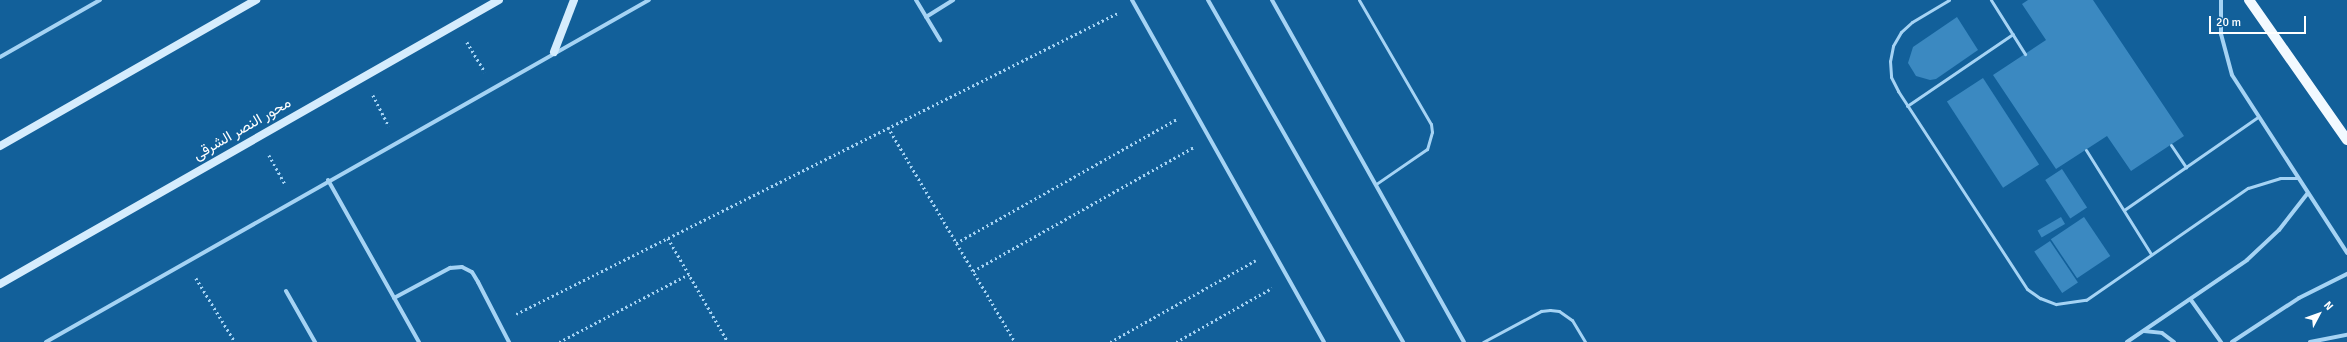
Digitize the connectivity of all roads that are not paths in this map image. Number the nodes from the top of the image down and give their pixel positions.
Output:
1 (100, 0) edge
2 (256, 0) edge
3 (499, 0) edge
4 (574, 0) edge
5 (649, 0) edge
6 (916, 0) edge
7 (953, 0) edge
8 (1132, 0) edge
9 (1208, 0) edge
10 (1272, 0) edge
11 (1359, 0) edge
12 (1949, 0) edge
13 (1991, 0) edge
14 (2221, 0) edge
15 (2249, 0) edge
16 (926, 16) junction
17 (2013, 34) junction
18 (940, 40) dead end
19 (554, 52) junction
20 (2026, 54) dead end
21 (0, 57) edge
22 (1907, 106) junction
23 (2258, 116) junction
24 (2347, 140) edge
25 (2171, 145) dead end
26 (0, 146) edge
27 (2086, 150) dead end
28 (2186, 167) junction
29 (2297, 178) junction
30 (328, 180) junction
31 (1376, 184) junction
32 (2307, 194) junction
33 (2124, 210) junction
34 (2347, 253) edge
35 (2151, 254) junction
36 (2347, 274) edge
37 (0, 284) edge
38 (286, 291) dead end
39 (394, 298) junction
40 (2191, 300) junction
41 (2143, 331) junction
42 (2347, 335) edge
43 (417, 341) edge
44 (46, 342) edge
45 (315, 342) edge
46 (509, 342) edge
47 (1324, 342) edge
48 (1403, 342) edge
49 (1464, 342) edge
50 (1483, 342) edge
51 (1585, 342) edge
52 (2127, 342) edge
53 (2174, 342) edge
54 (2221, 342) edge
55 (2232, 342) edge
56 (2310, 342) edge

1 - 21 street
2 - 26 street
3 - 37 street, محور النصر الشرقى
4 - 19 street
5 - 19 street
6 - 16 street
7 - 16 street
8 - 47 street
9 - 48 street
10 - 31 street
11 - 31 lane
12 - 22 lane
13 - 17 lane
14 - 23 street
15 - 24 main road
16 - 18 street
17 - 20 lane
17 - 22 lane
19 - 30 street
22 - 35 lane
23 - 28 lane
23 - 29 street
25 - 28 lane
27 - 33 lane
28 - 33 lane
29 - 32 street
29 - 35 lane
30 - 39 street
30 - 44 street
31 - 49 street
32 - 34 street
32 - 40 street
33 - 35 lane
36 - 55 street
38 - 45 street
39 - 43 street
39 - 46 street
40 - 41 street
40 - 54 street
41 - 52 street
41 - 53 street
42 - 56 street
50 - 51 lane

